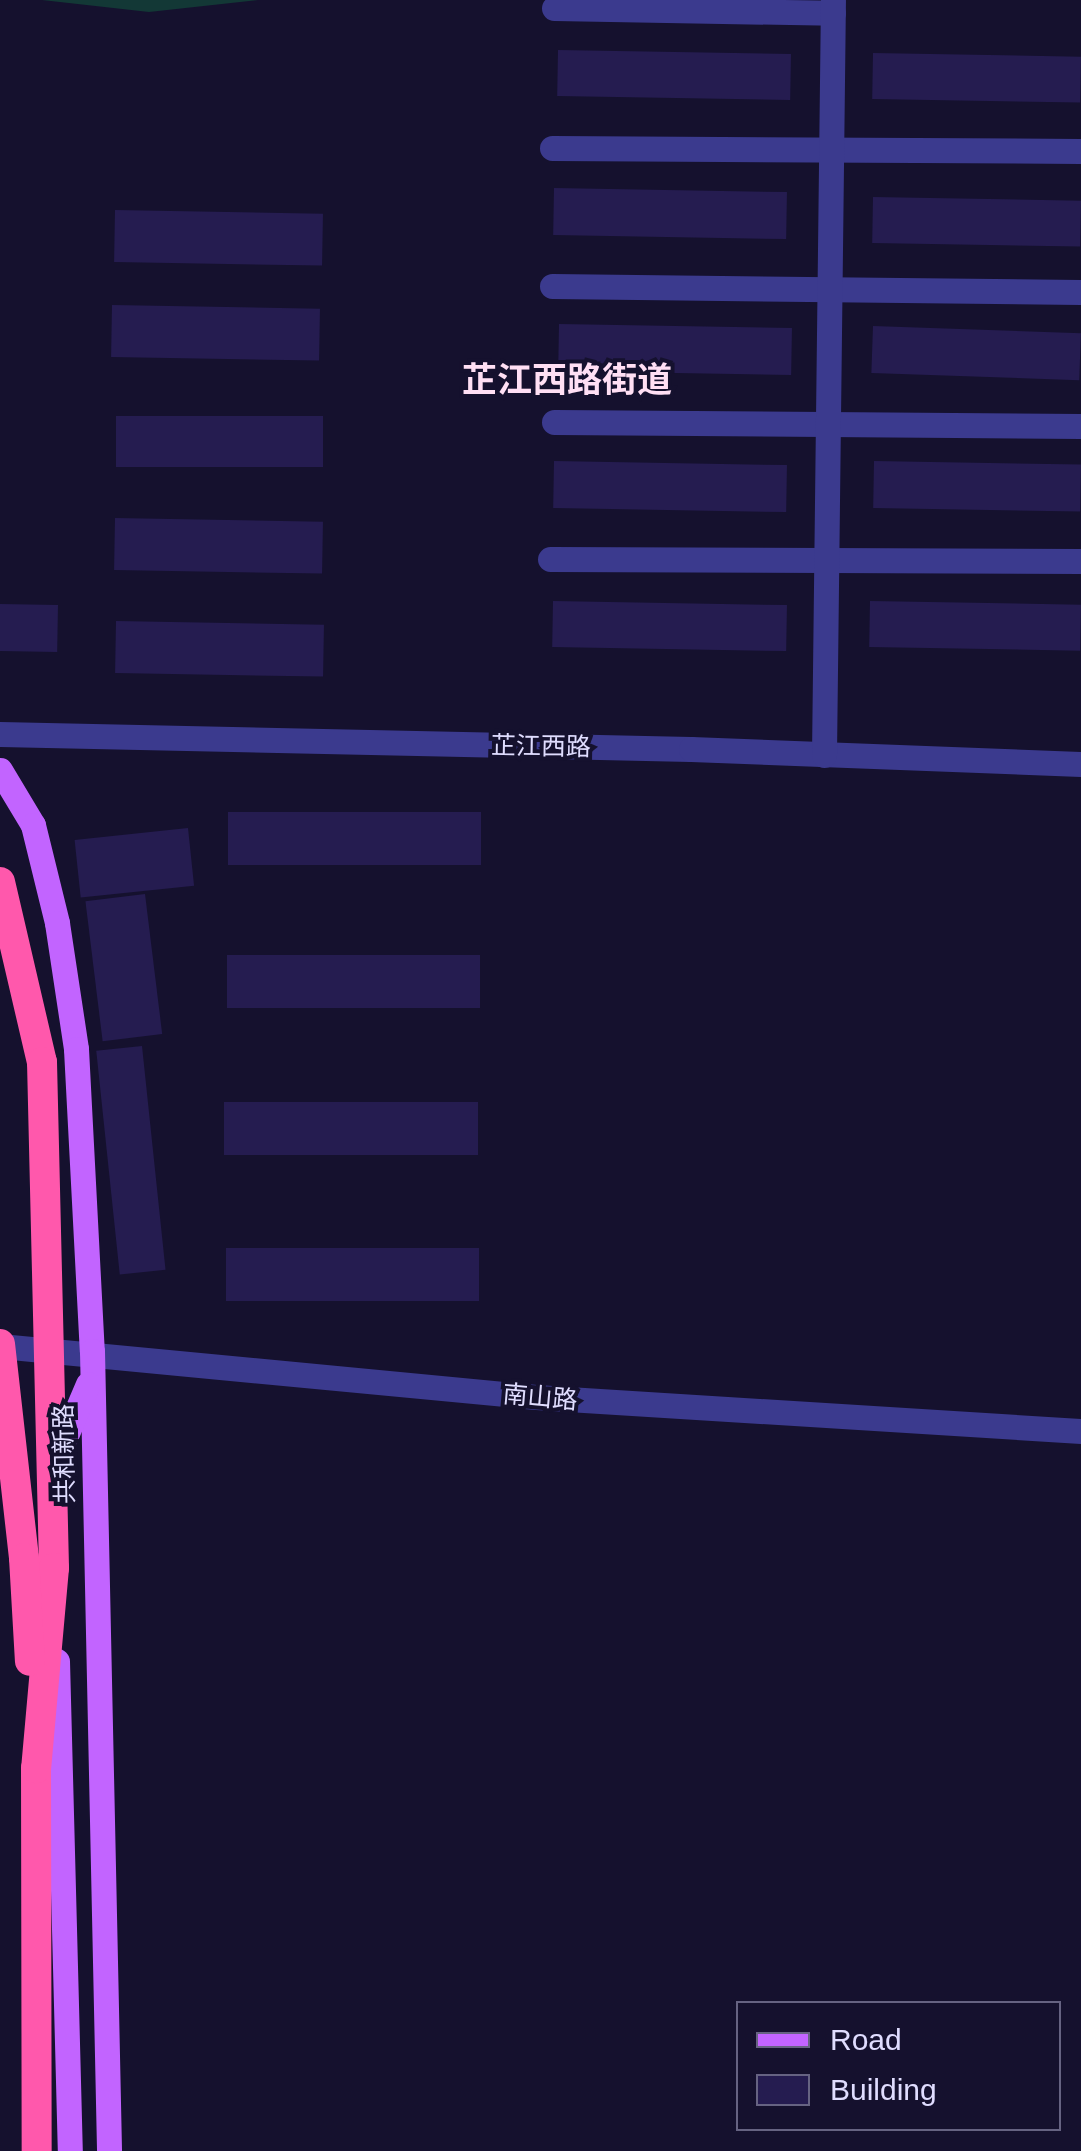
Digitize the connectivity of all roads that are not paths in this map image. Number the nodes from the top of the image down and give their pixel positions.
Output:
1 (833, 6) edge
2 (554, 8) dead end
3 (552, 148) dead end
4 (831, 150) junction
5 (1081, 151) edge
6 (552, 286) dead end
7 (829, 289) junction
8 (1081, 292) edge
9 (828, 421) junction
10 (554, 422) dead end
11 (1081, 426) edge
12 (550, 558) dead end
13 (826, 560) junction
14 (1081, 561) edge
15 (0, 734) edge
16 (824, 754) junction
17 (1081, 764) edge
18 (0, 770) edge
19 (0, 882) edge
20 (0, 936) edge
21 (0, 1345) edge
22 (47, 1347) junction
23 (92, 1363) junction
24 (1081, 1432) edge
25 (53, 1466) junction
26 (36, 1768) junction
27 (37, 2151) edge
28 (70, 2151) edge
29 (109, 2151) edge

1 - 2 street
1 - 4 street
3 - 4 street
4 - 5 street
4 - 7 street
6 - 7 street
7 - 8 street
7 - 9 street
9 - 10 street
9 - 11 street
9 - 13 street
12 - 13 street
13 - 14 street
13 - 16 street
15 - 16 street, 芷江西路
16 - 17 street, 芷江西路
18 - 23 main road, 共和新路
19 - 26 highway, bridge
20 - 22 main road, 共和新路
21 - 22 street, 南山路
21 - 26 highway, bridge
22 - 23 street, 南山路
22 - 25 main road, 共和新路
23 - 24 street, 南山路
23 - 25 main road
23 - 29 main road, 共和新路
25 - 28 main road, 共和新路
26 - 27 highway

